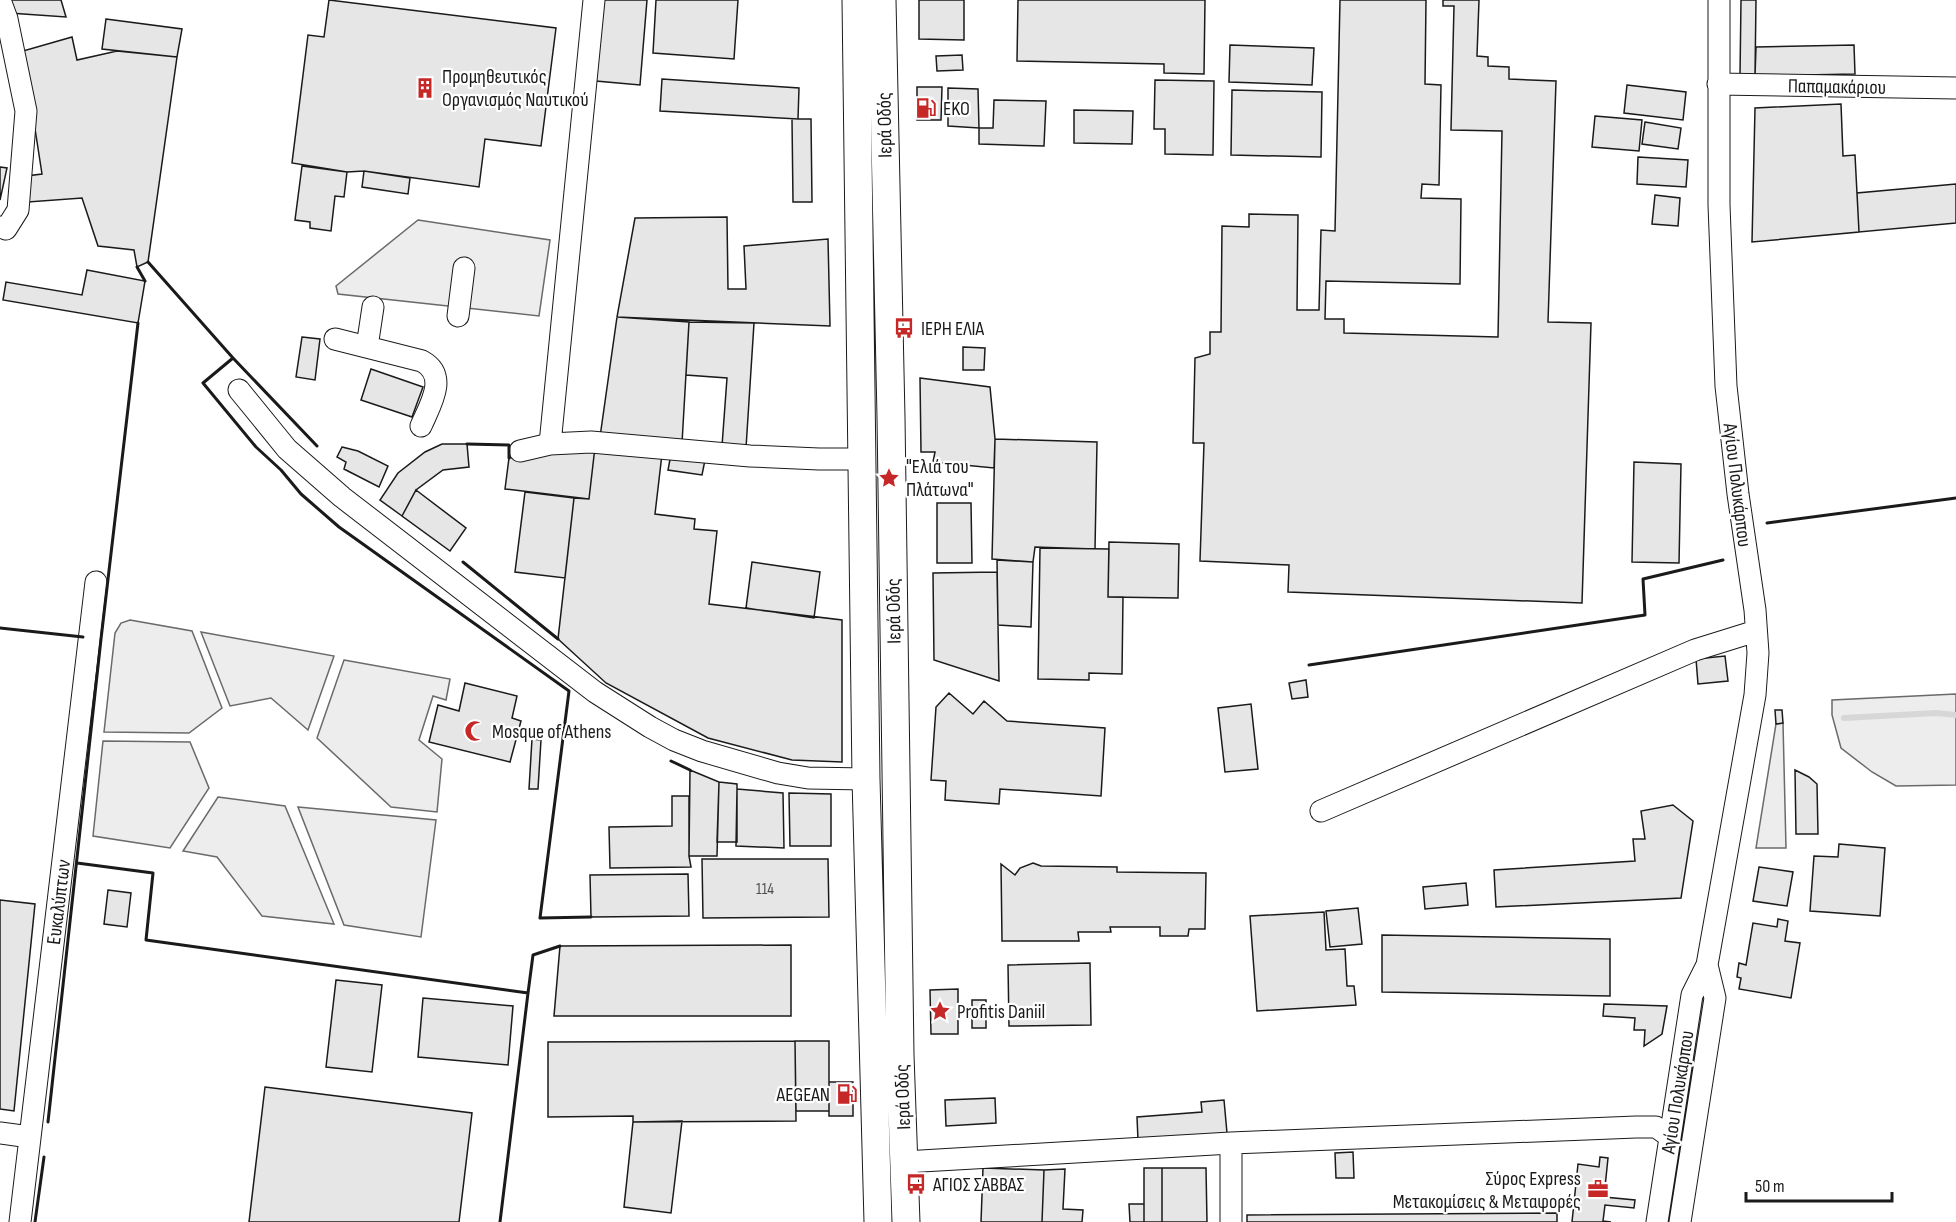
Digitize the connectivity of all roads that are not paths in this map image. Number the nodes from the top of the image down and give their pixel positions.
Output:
1 (0, 0) edge
2 (594, 0) edge
3 (856, 0) edge
4 (882, 0) edge
5 (1719, 0) edge
6 (1718, 84) junction
7 (1956, 88) edge
8 (0, 227) edge
9 (464, 268) dead end
10 (373, 307) dead end
11 (458, 316) dead end
12 (335, 339) dead end
13 (367, 346) junction
14 (239, 390) dead end
15 (421, 426) dead end
16 (550, 444) junction
17 (520, 452) dead end
18 (862, 459) junction
19 (96, 582) dead end
20 (1756, 631) junction
21 (866, 779) junction
22 (1321, 811) dead end
23 (1707, 965) junction
24 (0, 1133) edge
25 (30, 1137) junction
26 (1670, 1137) junction
27 (1231, 1143) junction
28 (904, 1162) junction
29 (20, 1222) edge
30 (878, 1222) edge
31 (906, 1222) edge
32 (1231, 1222) edge
33 (1657, 1222) edge
34 (1680, 1222) edge

1 - 8 street
2 - 16 street
3 - 18 main road, Ιερά Οδός
4 - 28 main road, Ιερά Οδός
5 - 6 street, Αγίου Πολυκάρπου
6 - 7 street, Παπαμακάριου
6 - 20 street, Αγίου Πολυκάρπου
9 - 11 street
10 - 13 street
12 - 13 street
13 - 15 street
14 - 21 street
16 - 17 street
16 - 18 street
18 - 21 main road, Ιερά Οδός
19 - 25 street, Ευκαλύπτων
20 - 22 street
20 - 23 street, Αγίου Πολυκάρπου
21 - 30 main road, Ιερά Οδός
23 - 26 street, Αγίου Πολυκάρπου
23 - 34 street, Αγίου Πολυκάρπου
24 - 25 street
25 - 29 street, Ευκαλύπτων
26 - 27 street
26 - 33 street, Αγίου Πολυκάρπου
27 - 28 street
27 - 32 street
28 - 31 main road, Ιερά Οδός

